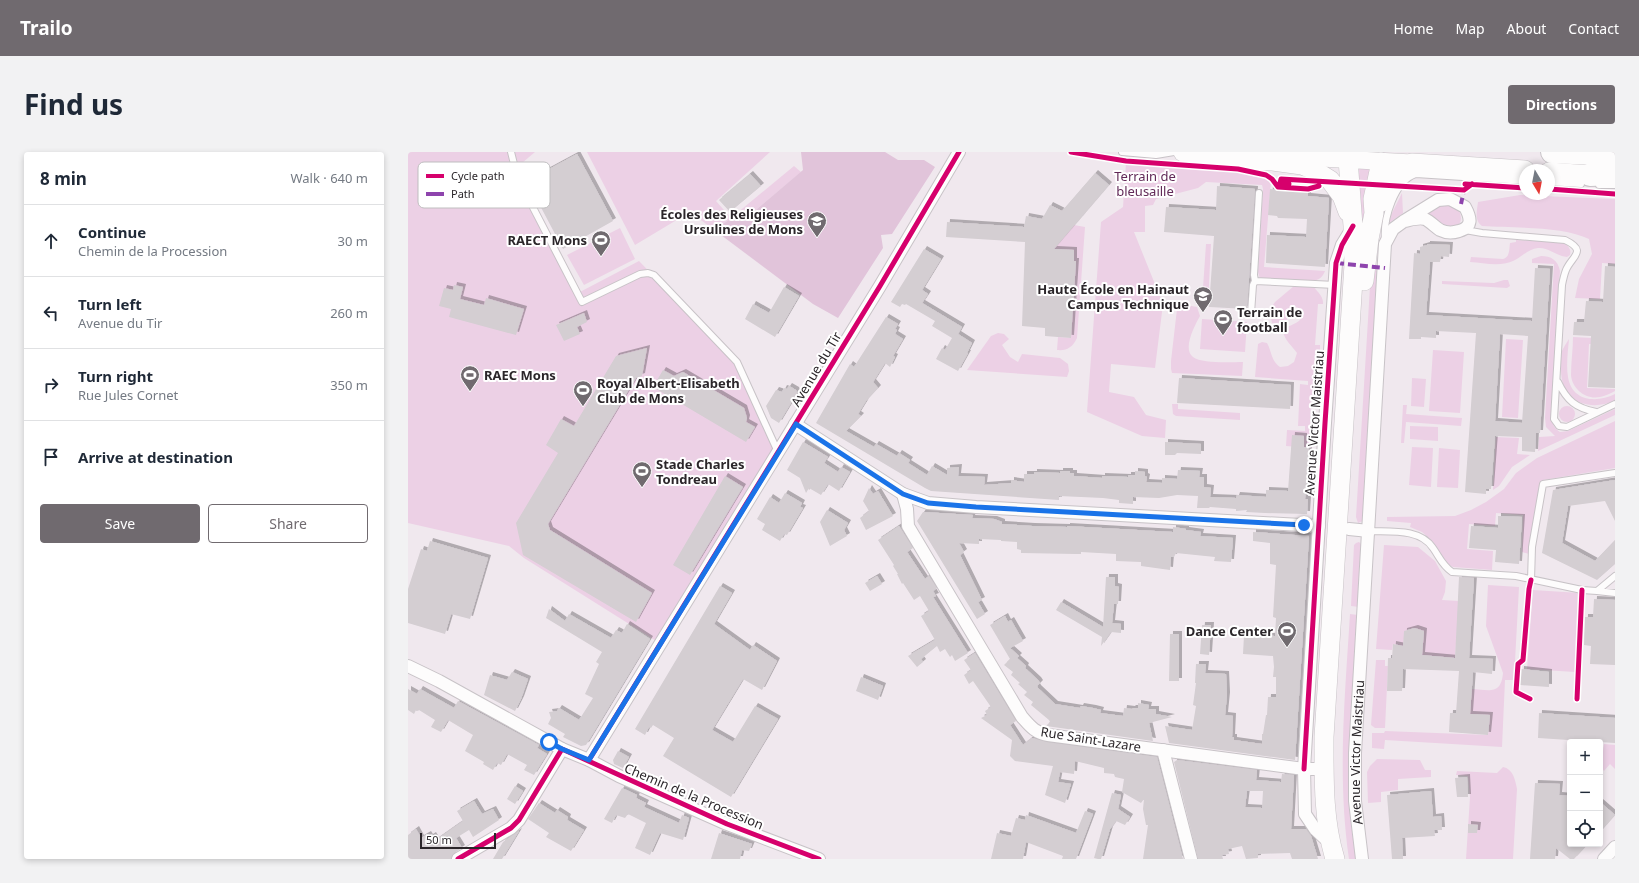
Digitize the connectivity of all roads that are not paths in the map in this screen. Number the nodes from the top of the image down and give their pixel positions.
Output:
1 (511, 152) edge
2 (959, 152) edge
3 (1122, 152) edge
4 (1174, 152) edge
5 (1552, 152) edge
6 (1579, 153) edge
7 (1194, 154) edge
8 (1156, 155) junction
9 (1348, 156) edge
10 (1615, 156) edge
11 (1382, 157) edge
12 (514, 162) edge
13 (1412, 163) junction
14 (1440, 165) junction
15 (1519, 170) edge
16 (1555, 173) edge
17 (1615, 174) edge
18 (1469, 178) junction
19 (1615, 179) edge
20 (1519, 181) edge
21 (1589, 181) junction
22 (1555, 182) edge
23 (1615, 185) edge
24 (1259, 193) dead end
25 (533, 208) edge
26 (1374, 213) junction
27 (1404, 221) junction
28 (1353, 226) junction
29 (1465, 230) junction
30 (1385, 244) junction
31 (1255, 281) junction
32 (1335, 285) junction
33 (1251, 313) dead end
34 (1557, 380) junction
35 (1615, 404) edge
36 (1596, 412) junction
37 (796, 424) junction
38 (778, 452) junction
39 (1615, 473) edge
40 (903, 494) junction
41 (1319, 526) junction
42 (1349, 529) junction
43 (1369, 531) junction
44 (1615, 576) edge
45 (1531, 580) junction
46 (1597, 591) junction
47 (1615, 593) edge
48 (408, 666) edge
49 (562, 749) junction
50 (1163, 750) junction
51 (589, 760) junction
52 (1304, 769) junction
53 (1324, 769) junction
54 (1615, 847) edge
55 (1333, 851) edge
56 (458, 859) edge
57 (819, 859) edge
58 (1191, 859) edge
59 (1342, 859) edge
60 (1362, 859) edge
61 (1604, 859) edge

1 - 12 lane
2 - 37 street, Avenue du Tir
3 - 8 lane
4 - 8 lane
5 - 6 highway
6 - 10 highway
7 - 8 lane
7 - 9 street
7 - 28 main road
9 - 11 street
9 - 28 main road, Avenue Victor Maistriau
11 - 13 street
11 - 26 main road, Avenue Victor Maistriau
13 - 14 main road
13 - 26 main road
14 - 15 main road
14 - 18 lane
16 - 21 main road
17 - 21 highway
18 - 20 lane
18 - 30 lane
19 - 21 street
21 - 22 lane
21 - 23 lane
24 - 31 lane
25 - 38 lane
26 - 42 main road, Avenue Victor Maistriau
27 - 29 street
27 - 29 street, Avenue Victor Maistriau
27 - 30 street, Avenue Victor Maistriau
28 - 32 street, Avenue Victor Maistriau
28 - 53 main road, Avenue Victor Maistriau
29 - 34 lane
30 - 43 street, Avenue Victor Maistriau
31 - 32 lane
31 - 33 lane
32 - 41 street, Avenue Victor Maistriau
34 - 36 lane
34 - 36 lane
35 - 36 lane
37 - 38 street, Avenue du Tir
37 - 40 street
38 - 51 street, Avenue du Tir
39 - 45 lane
40 - 41 street
40 - 50 street, Rue Saint-Lazare
41 - 52 street, Avenue Victor Maistriau
42 - 43 street
42 - 59 main road, Avenue Victor Maistriau
43 - 45 lane
43 - 60 street, Avenue Victor Maistriau
44 - 46 lane
45 - 46 lane
46 - 47 lane
48 - 49 street, Chemin de la Procession
49 - 51 street, Chemin de la Procession
49 - 56 street
50 - 52 street, Rue Saint-Lazare
50 - 58 street
51 - 57 street, Chemin de la Procession
52 - 53 street, Rue Saint-Lazare
52 - 55 street, Avenue Victor Maistriau
53 - 55 main road, Avenue Victor Maistriau
54 - 61 street

